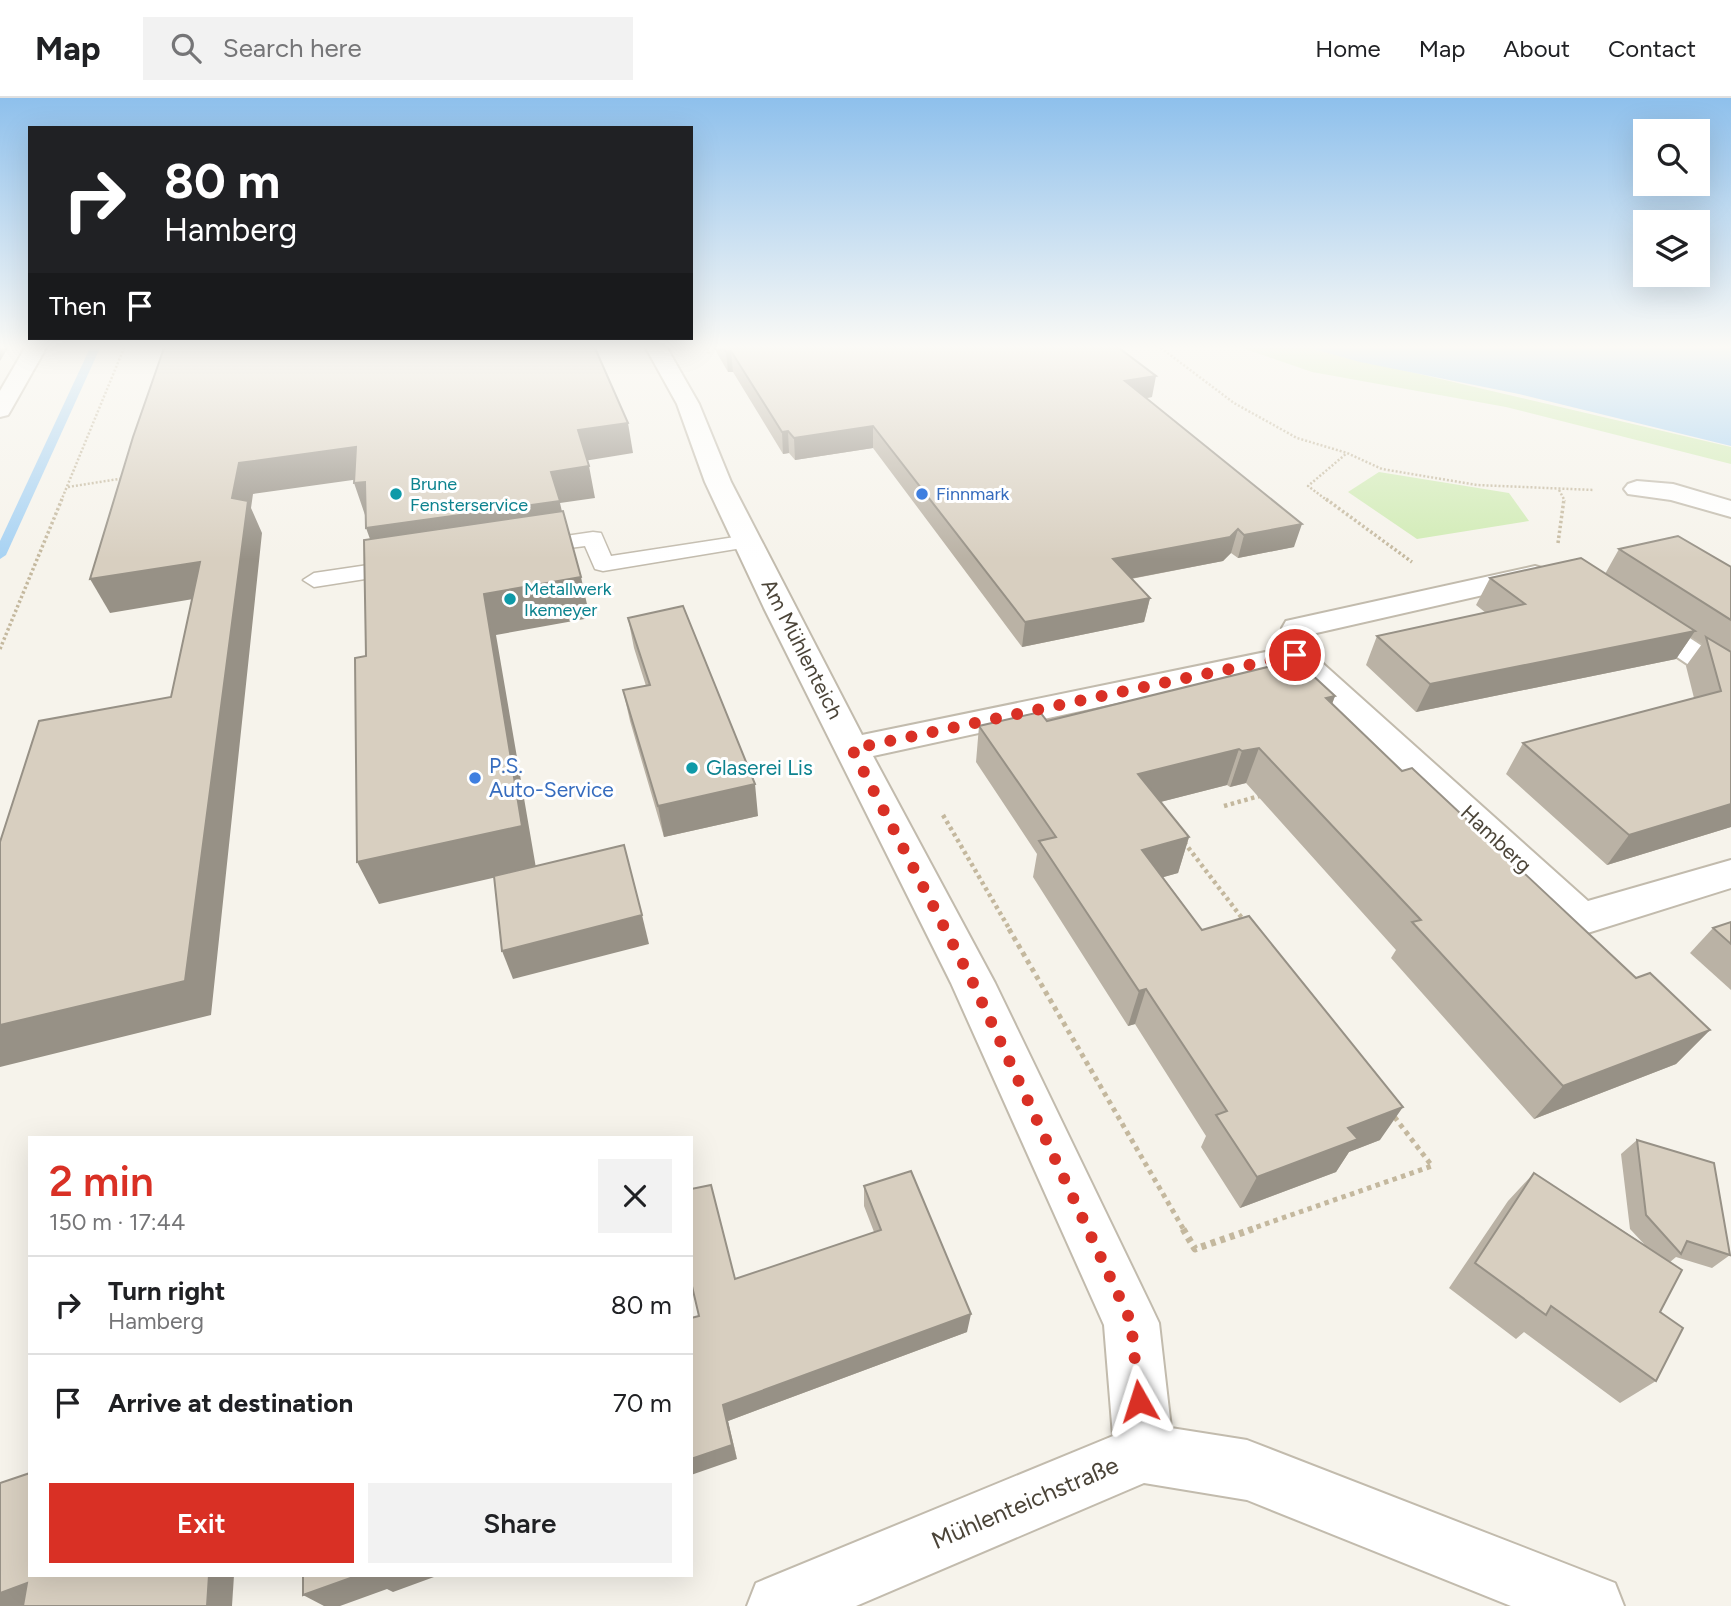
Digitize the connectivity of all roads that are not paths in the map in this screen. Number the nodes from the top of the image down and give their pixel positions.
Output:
1 (694, 418) edge
2 (1637, 489) road end
3 (1731, 509) edge
4 (748, 541) junction
5 (513, 550) edge
6 (420, 564) edge
7 (1565, 568) edge
8 (314, 580) dead end
9 (1620, 605) edge
10 (1295, 655) junction
11 (1731, 679) edge
12 (852, 749) junction
13 (1731, 874) edge
14 (1144, 1453) junction
15 (779, 1606) edge
16 (1592, 1606) edge

1 - 4 street, Am Mühlenteich
2 - 3 street
4 - 5 lane
4 - 12 street, Am Mühlenteich
6 - 8 lane
7 - 10 street
9 - 11 street
10 - 12 street
10 - 13 street, Hamberg
12 - 14 street, Am Mühlenteich
14 - 15 street, Mühlenteichstraße
14 - 16 street, Mühlenteichstraße

